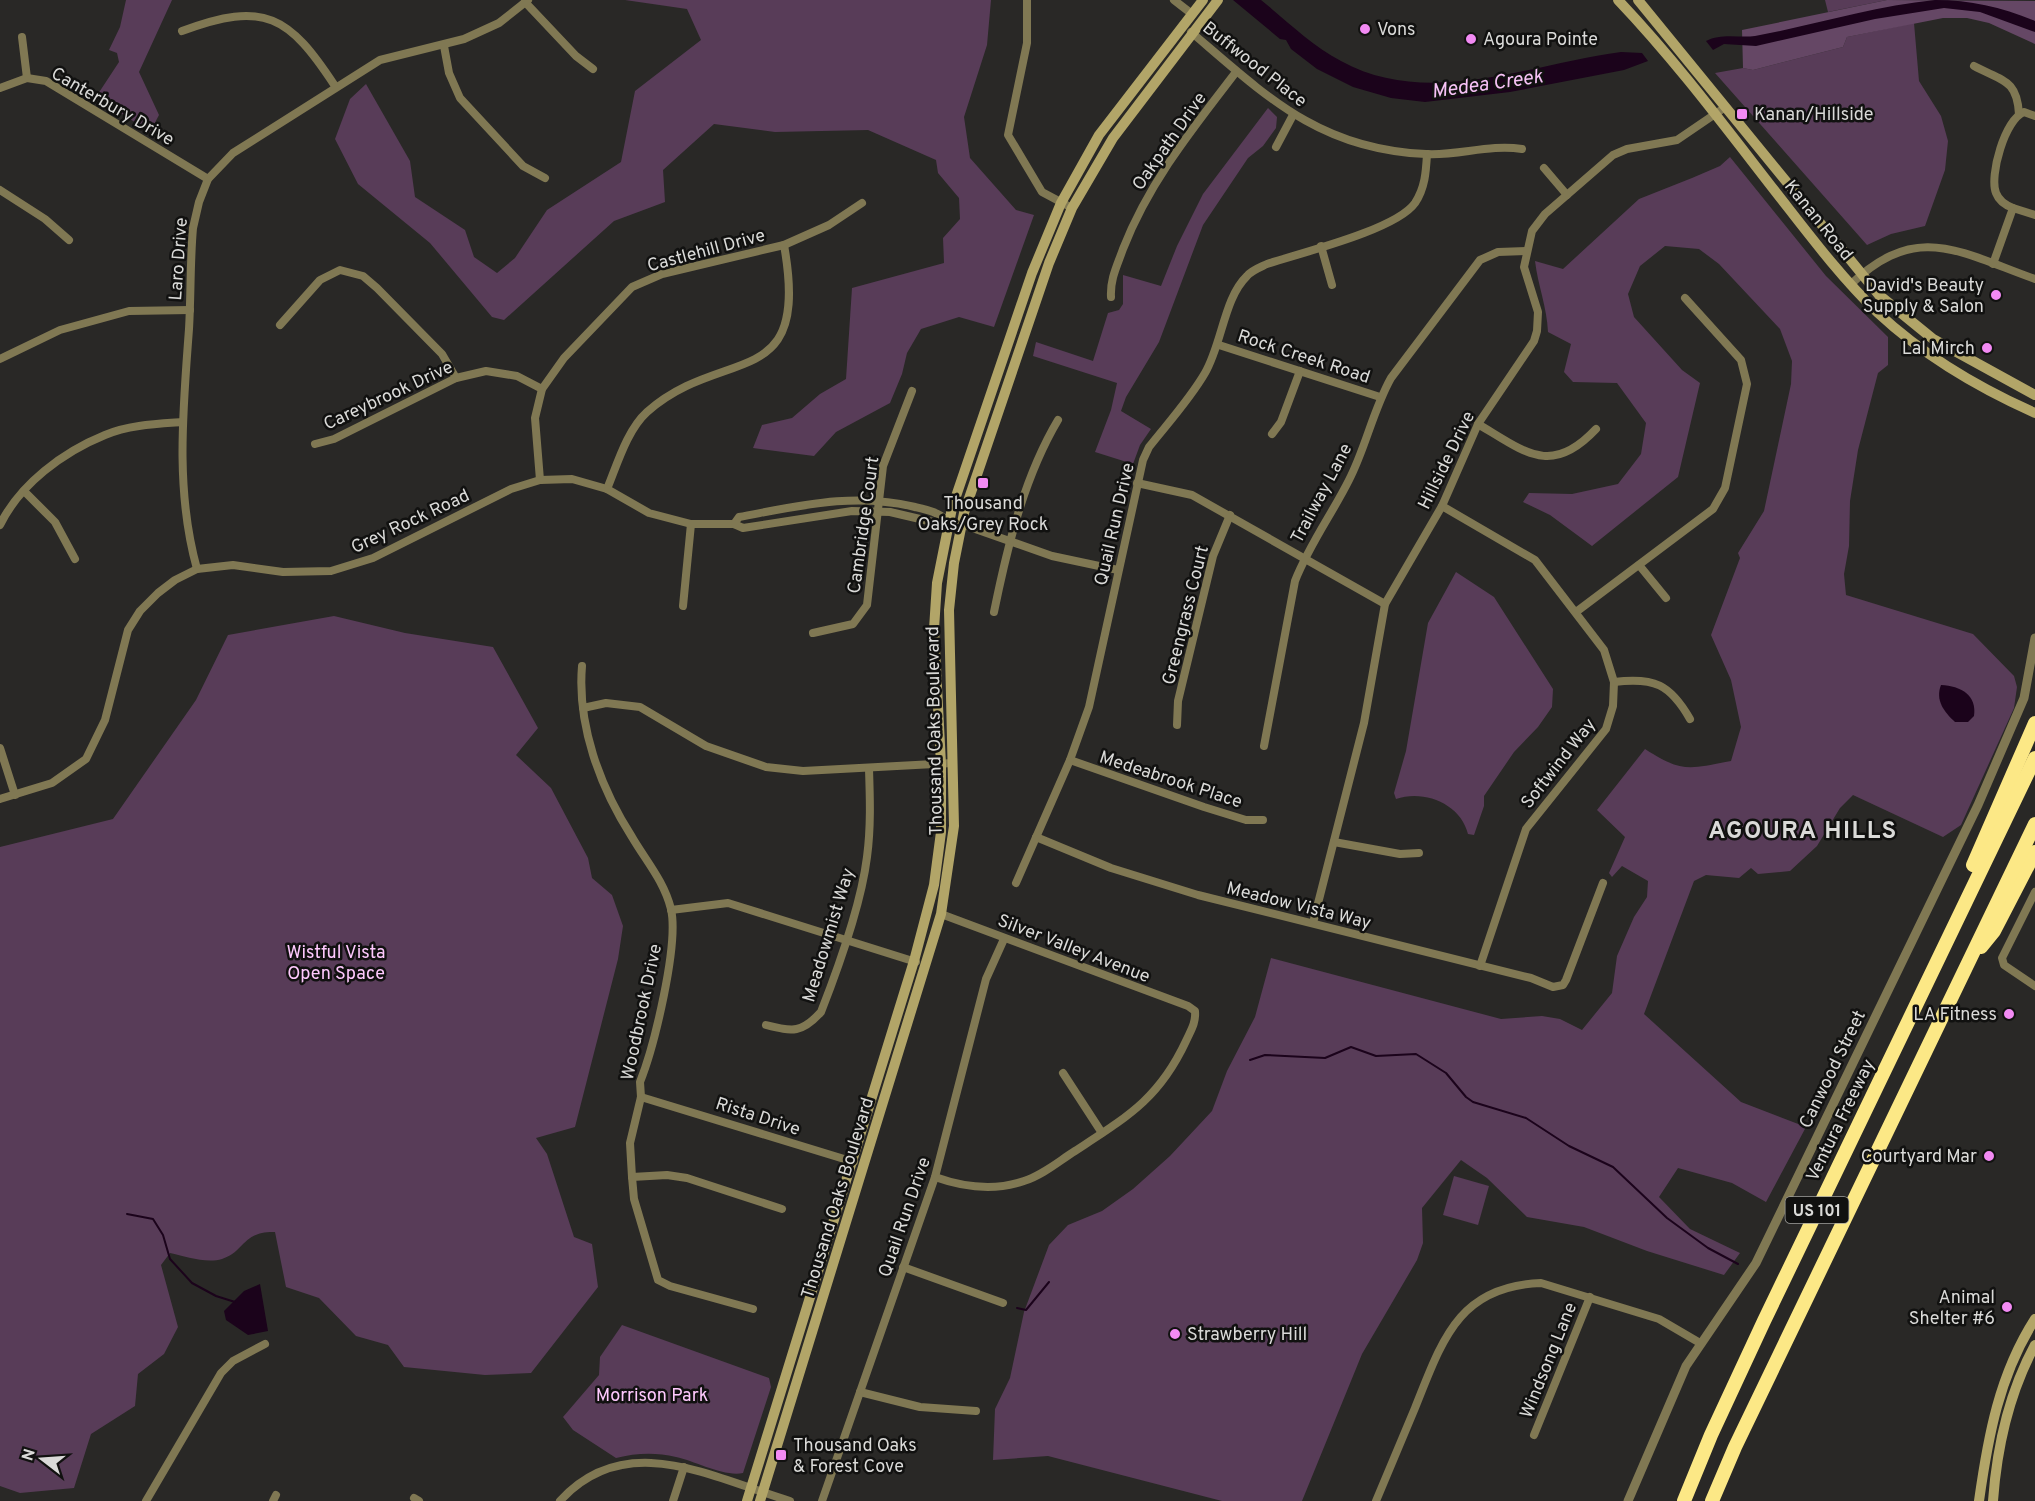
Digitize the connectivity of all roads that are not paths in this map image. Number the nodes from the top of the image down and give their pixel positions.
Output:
1 (1028, 0) edge
2 (1174, 0) edge
3 (1203, 0) edge
4 (1218, 0) edge
5 (1618, 0) edge
6 (1638, 0) edge
7 (527, 1) edge
8 (1192, 14) junction
9 (1182, 25) junction
10 (182, 31) dead end
11 (1192, 33) junction
12 (22, 37) dead end
13 (444, 46) junction
14 (1974, 66) dead end
15 (593, 69) dead end
16 (1236, 72) junction
17 (27, 78) junction
18 (335, 86) junction
19 (0, 88) edge
20 (1719, 111) junction
21 (2019, 114) junction
22 (1293, 115) junction
23 (2035, 116) edge
24 (1276, 147) dead end
25 (1522, 149) dead end
26 (1427, 154) junction
27 (1544, 168) dead end
28 (545, 178) dead end
29 (208, 179) junction
30 (0, 190) edge
31 (1567, 195) junction
32 (862, 203) dead end
33 (1061, 203) junction
34 (1072, 208) junction
35 (2013, 208) junction
36 (2035, 215) edge
37 (69, 240) dead end
38 (784, 245) junction
39 (1321, 246) junction
40 (1526, 251) junction
41 (1993, 264) junction
42 (1860, 275) junction
43 (2035, 279) edge
44 (1332, 285) dead end
45 (1850, 285) junction
46 (1112, 297) dead end
47 (1685, 298) dead end
48 (190, 310) junction
49 (280, 325) dead end
50 (1219, 345) junction
51 (1, 357) edge
52 (1300, 371) junction
53 (456, 378) junction
54 (543, 389) junction
55 (912, 391) dead end
56 (2035, 395) edge
57 (1380, 397) junction
58 (2035, 413) edge
59 (1058, 420) dead end
60 (183, 422) junction
61 (1478, 424) junction
62 (1596, 429) dead end
63 (1272, 434) dead end
64 (315, 444) dead end
65 (540, 480) junction
66 (1137, 483) junction
67 (607, 489) junction
68 (24, 491) junction
69 (878, 499) junction
70 (1442, 506) junction
71 (877, 511) junction
72 (1230, 515) junction
73 (948, 521) junction
74 (691, 524) junction
75 (734, 524) junction
76 (961, 524) junction
77 (0, 525) edge
78 (1012, 540) junction
79 (1305, 556) junction
80 (75, 559) dead end
81 (1639, 565) junction
82 (198, 570) junction
83 (1118, 570) junction
84 (1666, 598) dead end
85 (1385, 604) junction
86 (683, 606) dead end
87 (994, 612) dead end
88 (1576, 612) junction
89 (813, 633) dead end
90 (2035, 638) edge
91 (582, 666) dead end
92 (1614, 682) junction
93 (583, 708) junction
94 (1690, 719) dead end
95 (2035, 723) edge
96 (1177, 724) dead end
97 (1264, 746) dead end
98 (0, 748) edge
99 (2035, 758) edge
100 (1070, 760) junction
101 (953, 763) junction
102 (941, 764) junction
103 (869, 768) junction
104 (15, 795) junction
105 (0, 799) edge
106 (1263, 820) dead end
107 (2035, 824) edge
108 (1036, 837) junction
109 (1334, 842) junction
110 (2035, 852) edge
111 (1419, 853) dead end
112 (1016, 883) dead end
113 (1603, 883) dead end
114 (2035, 892) edge
115 (671, 910) junction
116 (941, 914) junction
117 (1955, 922) junction
118 (1313, 923) junction
119 (845, 939) junction
120 (1004, 939) junction
121 (914, 961) junction
122 (926, 965) junction
123 (1480, 966) junction
124 (1965, 968) junction
125 (2035, 986) edge
126 (766, 1025) dead end
127 (1063, 1073) dead end
128 (640, 1097) junction
129 (1102, 1133) junction
130 (852, 1162) junction
131 (865, 1166) junction
132 (632, 1177) junction
133 (935, 1177) junction
134 (782, 1209) dead end
135 (903, 1267) junction
136 (1590, 1297) junction
137 (1004, 1303) dead end
138 (753, 1309) dead end
139 (2035, 1319) edge
140 (1700, 1343) junction
141 (265, 1344) dead end
142 (2035, 1345) edge
143 (860, 1392) junction
144 (976, 1411) dead end
145 (1534, 1435) dead end
146 (684, 1467) junction
147 (750, 1489) junction
148 (762, 1497) edge
149 (1980, 1498) edge
150 (1994, 1499) edge
151 (146, 1501) edge
152 (560, 1501) edge
153 (673, 1501) edge
154 (747, 1501) edge
155 (790, 1501) edge
156 (822, 1501) edge
157 (1376, 1501) edge
158 (1629, 1501) edge
159 (1684, 1501) edge
160 (1713, 1501) edge

1 - 33 street
2 - 8 street
3 - 8 main road, Thousand Oaks Boulevard
4 - 11 main road, Thousand Oaks Boulevard
5 - 20 main road, Kanan Road
6 - 20 main road, Kanan Road
7 - 13 street, Laro Drive
7 - 15 street
8 - 9 main road, Thousand Oaks Boulevard
9 - 11 street, Buffwood Place
9 - 33 main road, Thousand Oaks Boulevard
10 - 18 street
11 - 16 street, Buffwood Place
11 - 34 main road, Thousand Oaks Boulevard
12 - 17 street
13 - 18 street, Laro Drive
13 - 28 street
14 - 21 street
16 - 22 street, Buffwood Place
16 - 46 street, Oakpath Drive
17 - 19 street, Canterbury Drive
17 - 29 street, Canterbury Drive
18 - 29 street, Laro Drive
20 - 31 street, Hillside Drive
20 - 42 main road, Kanan Road
20 - 45 main road, Kanan Road
21 - 23 street
21 - 35 street
22 - 24 street
22 - 26 street, Buffwood Place
25 - 26 street, Buffwood Place
26 - 39 street, Quail Run Drive
27 - 31 street
29 - 48 street, Laro Drive
30 - 37 street
31 - 40 street, Hillside Drive
32 - 38 street, Castlehill Drive
33 - 34 street
33 - 73 main road, Thousand Oaks Boulevard
34 - 76 main road, Thousand Oaks Boulevard
35 - 36 street
35 - 41 street
38 - 54 street, Castlehill Drive
38 - 67 street
39 - 44 street
39 - 50 street, Quail Run Drive
40 - 57 street, Trailway Lane
40 - 61 street, Hillside Drive
41 - 42 street
41 - 43 street
42 - 45 street
42 - 56 main road, Kanan Road
45 - 58 main road, Kanan Road
47 - 81 street
48 - 51 street
48 - 60 street, Laro Drive
49 - 53 street
50 - 52 street, Rock Creek Road
50 - 66 street, Quail Run Drive
52 - 57 street, Rock Creek Road
52 - 63 street
53 - 54 street, Careybrook Drive
53 - 64 street, Careybrook Drive
54 - 65 street, Castlehill Drive
55 - 69 street, Cambridge Court
57 - 79 street, Trailway Lane
59 - 78 street
60 - 68 street
60 - 82 street, Laro Drive
61 - 62 street
61 - 70 street, Hillside Drive
65 - 67 street, Grey Rock Road
65 - 82 street, Grey Rock Road
66 - 72 street
66 - 83 street, Quail Run Drive
67 - 74 street, Grey Rock Road
68 - 77 street
68 - 80 street
69 - 71 street, Cambridge Court
69 - 73 street, Grey Rock Road
69 - 75 street, Grey Rock Road
70 - 85 street, Hillside Drive
70 - 88 street, Softwind Way
71 - 73 street, Grey Rock Road
71 - 75 street, Grey Rock Road
71 - 89 street, Cambridge Court
72 - 79 street
72 - 96 street, Greengrass Court
73 - 76 street, Grey Rock Road
73 - 102 main road, Thousand Oaks Boulevard
74 - 75 street, Grey Rock Road
74 - 86 street
76 - 78 street, Grey Rock Road
76 - 101 main road, Thousand Oaks Boulevard
78 - 83 street, Grey Rock Road
78 - 87 street
79 - 85 street
79 - 97 street, Trailway Lane
81 - 84 street
81 - 88 street
82 - 104 street, Grey Rock Road
83 - 100 street, Quail Run Drive
85 - 109 street, Hillside Drive
88 - 92 street, Softwind Way
90 - 140 street, Canwood Street
91 - 93 street, Woodbrook Drive
92 - 94 street
92 - 123 street, Softwind Way
93 - 103 street
93 - 115 street, Woodbrook Drive
95 - 117 highway
98 - 104 street
99 - 117 highway, Ventura Freeway / US 101
100 - 106 street, Medeabrook Place
100 - 108 street, Quail Run Drive
101 - 102 street
101 - 116 main road, Thousand Oaks Boulevard
102 - 103 street
102 - 121 main road, Thousand Oaks Boulevard
103 - 119 street, Meadowmist Way
104 - 105 street, Grey Rock Road
107 - 124 highway, US 101
108 - 112 street, Quail Run Drive
108 - 118 street, Meadow Vista Way
109 - 111 street
109 - 118 street, Hillside Drive
110 - 124 highway
113 - 123 street, Meadow Vista Way
114 - 125 street
115 - 119 street
115 - 128 street, Woodbrook Drive
116 - 120 street, Silver Valley Avenue
116 - 122 main road, Thousand Oaks Boulevard
117 - 159 highway, Ventura Freeway / US 101
118 - 123 street, Meadow Vista Way
119 - 121 street
119 - 126 street, Meadowmist Way
120 - 129 street, Silver Valley Avenue
120 - 133 street, Quail Run Drive
121 - 122 street
121 - 130 main road, Thousand Oaks Boulevard
122 - 131 main road, Thousand Oaks Boulevard
124 - 160 highway, US 101
127 - 129 street
128 - 130 street, Rista Drive
128 - 132 street, Woodbrook Drive
129 - 133 street
130 - 131 street, Rista Drive
130 - 147 main road, Thousand Oaks Boulevard
131 - 148 main road, Thousand Oaks Boulevard
132 - 134 street
132 - 138 street, Woodbrook Drive
133 - 135 street, Quail Run Drive
135 - 137 street
135 - 143 street, Quail Run Drive
136 - 140 street
136 - 145 street, Windsong Lane
136 - 157 street
139 - 149 main road
140 - 158 street, Canwood Street
141 - 151 street
142 - 150 main road
143 - 144 street
143 - 156 street, Quail Run Drive
146 - 147 street
146 - 152 street
146 - 153 street
147 - 148 street
147 - 154 main road, Thousand Oaks Boulevard
148 - 155 street
149 - 150 main road

